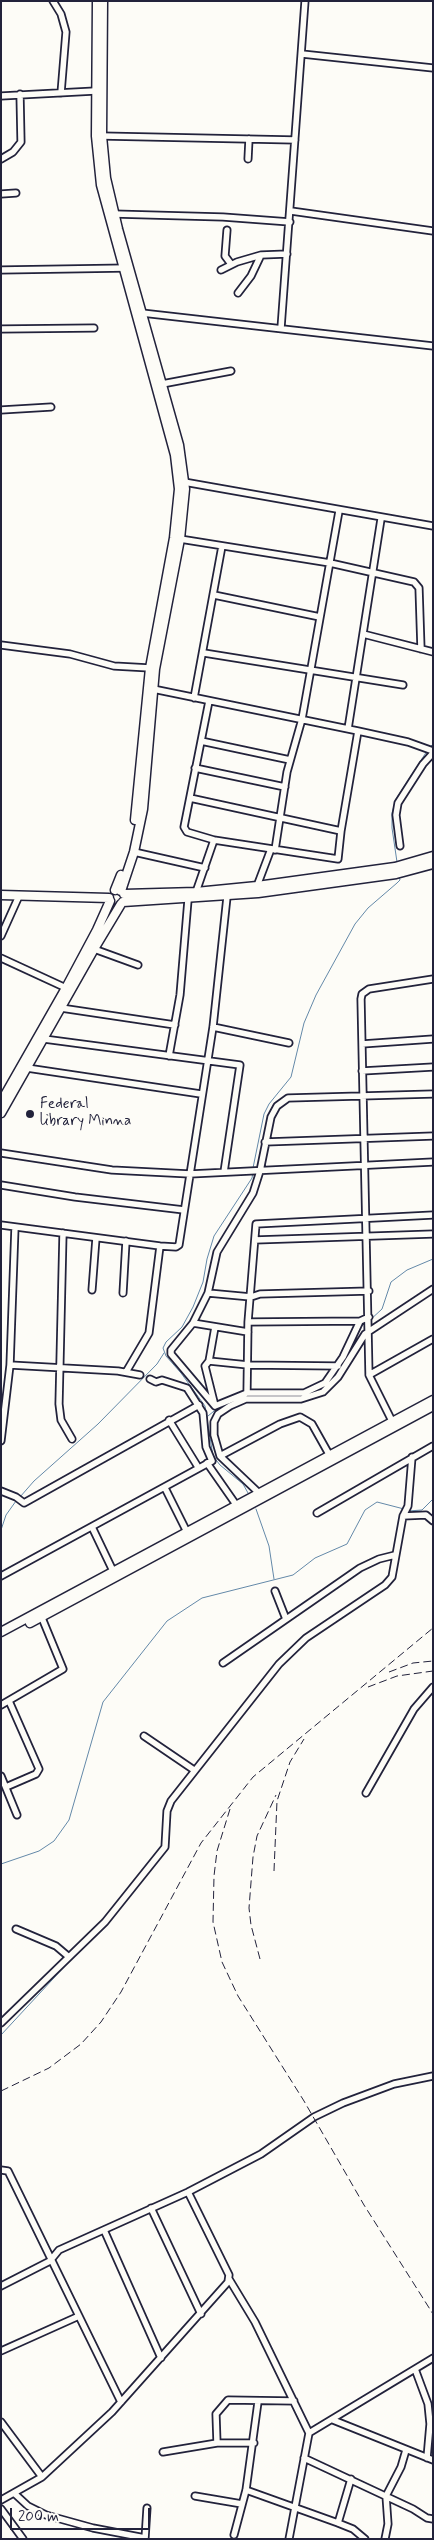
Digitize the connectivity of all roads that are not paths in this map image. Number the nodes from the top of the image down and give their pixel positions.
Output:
1 (53, 1) edge
2 (97, 1) edge
3 (104, 1) edge
4 (305, 1) edge
5 (302, 54) junction
6 (433, 68) edge
7 (95, 91) junction
8 (61, 93) junction
9 (20, 94) junction
10 (1, 96) edge
11 (102, 136) junction
12 (249, 139) junction
13 (295, 140) junction
14 (1, 159) edge
15 (248, 159) dead end
16 (16, 193) dead end
17 (1, 194) edge
18 (291, 211) junction
19 (114, 214) junction
20 (290, 222) junction
21 (227, 230) dead end
22 (433, 231) edge
23 (287, 254) junction
24 (261, 255) junction
25 (231, 264) junction
26 (126, 268) junction
27 (1, 270) edge
28 (221, 270) dead end
29 (238, 293) dead end
30 (142, 313) junction
31 (94, 328) dead end
32 (282, 328) junction
33 (1, 329) edge
34 (433, 346) edge
35 (231, 371) dead end
36 (162, 384) junction
37 (51, 407) dead end
38 (1, 410) edge
39 (184, 482) junction
40 (340, 511) junction
41 (381, 519) junction
42 (433, 526) edge
43 (180, 539) junction
44 (222, 546) junction
45 (330, 563) junction
46 (372, 571) junction
47 (214, 595) junction
48 (320, 617) junction
49 (363, 634) junction
50 (1, 646) edge
51 (421, 649) junction
52 (433, 652) edge
53 (204, 653) junction
54 (150, 668) junction
55 (311, 669) junction
56 (356, 677) junction
57 (403, 685) dead end
58 (153, 689) junction
59 (194, 698) junction
60 (209, 701) junction
61 (302, 719) junction
62 (348, 729) junction
63 (358, 731) junction
64 (201, 741) junction
65 (432, 752) edge
66 (290, 760) junction
67 (195, 768) junction
68 (285, 787) junction
69 (190, 798) junction
70 (280, 818) junction
71 (341, 831) junction
72 (214, 840) junction
73 (400, 846) dead end
74 (273, 850) junction
75 (134, 852) junction
76 (433, 856) edge
77 (433, 864) edge
78 (205, 868) junction
79 (408, 868) junction
80 (396, 870) junction
81 (257, 886) junction
82 (120, 892) junction
83 (196, 892) junction
84 (1, 895) edge
85 (19, 896) junction
86 (226, 897) junction
87 (110, 899) junction
88 (188, 900) junction
89 (122, 903) junction
90 (1, 936) edge
91 (94, 949) junction
92 (1, 958) edge
93 (138, 965) dead end
94 (433, 979) edge
95 (66, 988) junction
96 (61, 1008) junction
97 (175, 1025) junction
98 (213, 1027) junction
99 (44, 1039) junction
100 (433, 1039) edge
101 (290, 1043) dead end
102 (362, 1044) junction
103 (169, 1056) junction
104 (207, 1061) junction
105 (27, 1068) junction
106 (433, 1068) edge
107 (362, 1071) junction
108 (201, 1094) junction
109 (433, 1094) edge
110 (363, 1096) junction
111 (2, 1100) edge
112 (1, 1113) edge
113 (433, 1136) edge
114 (364, 1138) junction
115 (265, 1142) junction
116 (1, 1153) edge
117 (433, 1162) edge
118 (365, 1166) junction
119 (260, 1171) junction
120 (224, 1172) junction
121 (190, 1174) junction
122 (1, 1185) edge
123 (184, 1210) junction
124 (433, 1215) edge
125 (366, 1219) junction
126 (1, 1225) edge
127 (15, 1227) junction
128 (62, 1233) junction
129 (433, 1234) edge
130 (366, 1237) junction
131 (96, 1238) junction
132 (255, 1240) junction
133 (126, 1241) junction
134 (160, 1246) junction
135 (433, 1289) edge
136 (92, 1290) dead end
137 (369, 1291) junction
138 (123, 1292) dead end
139 (208, 1293) junction
140 (251, 1297) junction
141 (369, 1318) junction
142 (360, 1320) junction
143 (248, 1322) junction
144 (193, 1324) junction
145 (215, 1327) junction
146 (369, 1330) junction
147 (248, 1332) junction
148 (433, 1339) edge
149 (209, 1361) junction
150 (10, 1365) junction
151 (248, 1365) junction
152 (338, 1366) junction
153 (58, 1368) junction
154 (126, 1372) junction
155 (140, 1374) dead end
156 (369, 1375) junction
157 (150, 1379) dead end
158 (247, 1393) junction
159 (433, 1400) edge
160 (199, 1405) junction
161 (4, 1406) edge
162 (214, 1406) junction
163 (433, 1406) edge
164 (169, 1420) junction
165 (394, 1424) junction
166 (72, 1439) dead end
167 (1, 1441) edge
168 (433, 1446) edge
169 (220, 1456) junction
170 (330, 1456) junction
171 (412, 1457) junction
172 (207, 1464) junction
173 (198, 1467) junction
174 (164, 1488) junction
175 (1, 1491) edge
176 (260, 1494) junction
177 (236, 1506) junction
178 (317, 1513) dead end
179 (404, 1515) junction
180 (433, 1521) edge
181 (92, 1527) junction
182 (189, 1535) junction
183 (395, 1555) junction
184 (114, 1573) junction
185 (1, 1576) edge
186 (275, 1591) dead end
187 (42, 1618) junction
188 (286, 1619) junction
189 (1, 1632) edge
190 (1, 1637) edge
191 (223, 1663) dead end
192 (433, 1687) edge
193 (9, 1701) junction
194 (1, 1705) edge
195 (144, 1736) dead end
196 (194, 1770) junction
197 (1, 1777) edge
198 (6, 1787) junction
199 (366, 1793) dead end
200 (17, 1815) dead end
201 (16, 1929) dead end
202 (69, 1957) junction
203 (1, 2023) edge
204 (433, 2076) edge
205 (1, 2170) edge
206 (188, 2192) junction
207 (151, 2208) junction
208 (104, 2230) junction
209 (50, 2261) junction
210 (229, 2279) junction
211 (1, 2286) edge
212 (201, 2314) junction
213 (78, 2316) junction
214 (1, 2351) edge
215 (161, 2358) junction
216 (433, 2358) edge
217 (415, 2369) junction
218 (294, 2401) junction
219 (121, 2402) junction
220 (258, 2402) junction
221 (333, 2420) junction
222 (1, 2423) edge
223 (309, 2433) junction
224 (254, 2442) junction
225 (217, 2443) junction
226 (406, 2450) junction
227 (164, 2452) dead end
228 (304, 2458) junction
229 (430, 2459) edge
230 (42, 2477) junction
231 (351, 2479) junction
232 (246, 2490) junction
233 (15, 2494) junction
234 (195, 2496) dead end
235 (386, 2496) junction
236 (1, 2500) edge
237 (242, 2504) junction
238 (294, 2506) junction
239 (148, 2508) dead end
240 (1, 2509) edge
241 (433, 2519) edge
242 (338, 2522) junction
243 (234, 2535) dead end
244 (145, 2538) edge
245 (23, 2539) edge
246 (288, 2539) edge
247 (365, 2539) edge
248 (385, 2539) edge

1 - 8 street
2 - 7 main road
3 - 11 main road
4 - 5 street
5 - 6 street
5 - 13 street
7 - 8 street
7 - 26 main road
8 - 9 street
9 - 10 street
9 - 14 street
11 - 12 street
11 - 19 main road
12 - 13 street
12 - 15 street
13 - 18 street
16 - 17 street
18 - 20 street
18 - 22 street
19 - 20 street
19 - 26 main road
20 - 23 street
21 - 25 street
23 - 24 street
23 - 32 street
24 - 25 street
24 - 29 street
25 - 28 street
26 - 27 street
26 - 30 main road
26 - 54 main road
30 - 32 street
30 - 36 main road
31 - 33 street
32 - 34 street
35 - 36 street
36 - 39 main road
37 - 38 street
39 - 40 street
39 - 43 main road
40 - 41 street
40 - 45 street
41 - 42 street
41 - 46 street
43 - 44 street
43 - 58 main road
44 - 45 street
44 - 47 street
45 - 46 street
45 - 48 street
46 - 49 street
46 - 51 street
47 - 48 street
47 - 53 street
48 - 55 street
49 - 51 street
49 - 56 street
50 - 54 street
51 - 52 street
53 - 55 street
53 - 59 street
54 - 82 main road
55 - 56 street
55 - 61 street
56 - 57 street
56 - 62 street
58 - 59 street
58 - 75 main road
59 - 60 street
60 - 61 street
60 - 64 street
61 - 62 street
61 - 66 street
62 - 63 street
63 - 65 street
63 - 71 street
64 - 66 street
64 - 67 street
65 - 73 street
66 - 68 street
67 - 68 street
67 - 69 street
68 - 70 street
69 - 70 street
69 - 72 street
70 - 71 street
70 - 74 street
71 - 74 street
72 - 74 street
72 - 78 street
74 - 81 street
75 - 78 street
75 - 82 main road
76 - 79 main road
77 - 79 main road
78 - 83 street
79 - 80 main road
80 - 81 main road
80 - 86 main road
81 - 83 main road
82 - 83 main road
82 - 87 main road
82 - 89 main road
84 - 85 main road
85 - 87 main road
85 - 90 street
86 - 88 main road
86 - 98 street
87 - 89 main road
87 - 95 main road
88 - 89 main road
88 - 97 street
89 - 91 main road
91 - 93 street
91 - 96 main road
92 - 95 street
94 - 102 street
95 - 111 main road
96 - 97 street
96 - 99 main road
97 - 103 street
98 - 101 street
98 - 104 street
99 - 103 street
99 - 105 main road
100 - 102 street
102 - 107 street
103 - 104 street
104 - 108 street
104 - 120 street
105 - 108 street
105 - 112 main road
106 - 107 street
107 - 110 street
108 - 121 street
109 - 110 street
110 - 114 street
110 - 115 street
113 - 114 street
114 - 115 street
114 - 118 street
115 - 119 street
116 - 121 street
117 - 118 street
118 - 119 street
118 - 125 street
119 - 120 street
119 - 139 street
120 - 121 street
121 - 123 street
122 - 123 street
123 - 134 street
124 - 125 street
125 - 130 street
125 - 132 street
126 - 127 street
127 - 128 street
127 - 150 street
128 - 131 street
128 - 153 street
129 - 130 street
130 - 132 street
130 - 137 street
131 - 133 street
131 - 136 street
132 - 140 street
133 - 134 street
133 - 138 street
134 - 154 street
135 - 146 street
137 - 140 street
137 - 141 street
139 - 140 street
139 - 144 street
140 - 143 street
141 - 142 street
141 - 146 street
142 - 143 street
142 - 152 street
143 - 147 street
144 - 145 street
144 - 162 street
145 - 147 street
145 - 149 street
146 - 156 street
146 - 169 street
147 - 151 street
148 - 156 street
149 - 151 street
149 - 162 street
150 - 153 street
150 - 161 street
151 - 152 street
151 - 158 street
152 - 158 street
153 - 154 street
153 - 166 street
154 - 155 street
156 - 165 street
157 - 160 street
158 - 162 street
159 - 165 main road
160 - 164 street
160 - 172 street
161 - 167 street
163 - 165 main road
164 - 173 street
164 - 175 street
165 - 170 main road
165 - 182 main road
168 - 171 street
169 - 170 street
169 - 176 street
170 - 176 main road
171 - 178 street
171 - 179 street
172 - 173 street
172 - 177 street
173 - 174 street
174 - 181 street
174 - 182 street
176 - 177 main road
177 - 182 main road
179 - 180 street
179 - 183 street
181 - 184 street
181 - 185 street
182 - 184 main road
182 - 187 main road
183 - 188 street
183 - 196 street
184 - 189 main road
186 - 188 street
187 - 190 main road
187 - 193 street
188 - 191 street
192 - 199 street
193 - 194 street
193 - 198 street
195 - 196 street
196 - 202 street
197 - 198 street
198 - 200 street
201 - 202 street
202 - 203 street
204 - 206 street
205 - 209 street
206 - 207 street
206 - 210 street
207 - 208 street
207 - 212 street
208 - 209 street
208 - 215 street
209 - 211 street
209 - 213 street
210 - 212 street
210 - 218 street
212 - 215 street
213 - 214 street
213 - 219 street
215 - 219 street
216 - 217 street
217 - 221 street
217 - 229 street
218 - 220 street
218 - 223 street
219 - 230 street
220 - 224 street
220 - 225 street
221 - 223 street
221 - 226 street
222 - 230 street
223 - 228 street
224 - 225 street
224 - 232 street
225 - 227 street
226 - 229 street
226 - 235 street
228 - 231 street
228 - 238 street
230 - 233 street
231 - 235 street
231 - 242 street
232 - 237 street
232 - 238 street
233 - 236 street
233 - 244 street
234 - 237 street
235 - 241 street
235 - 248 street
237 - 243 street
238 - 242 street
238 - 246 street
239 - 244 street
240 - 245 street
242 - 247 street

